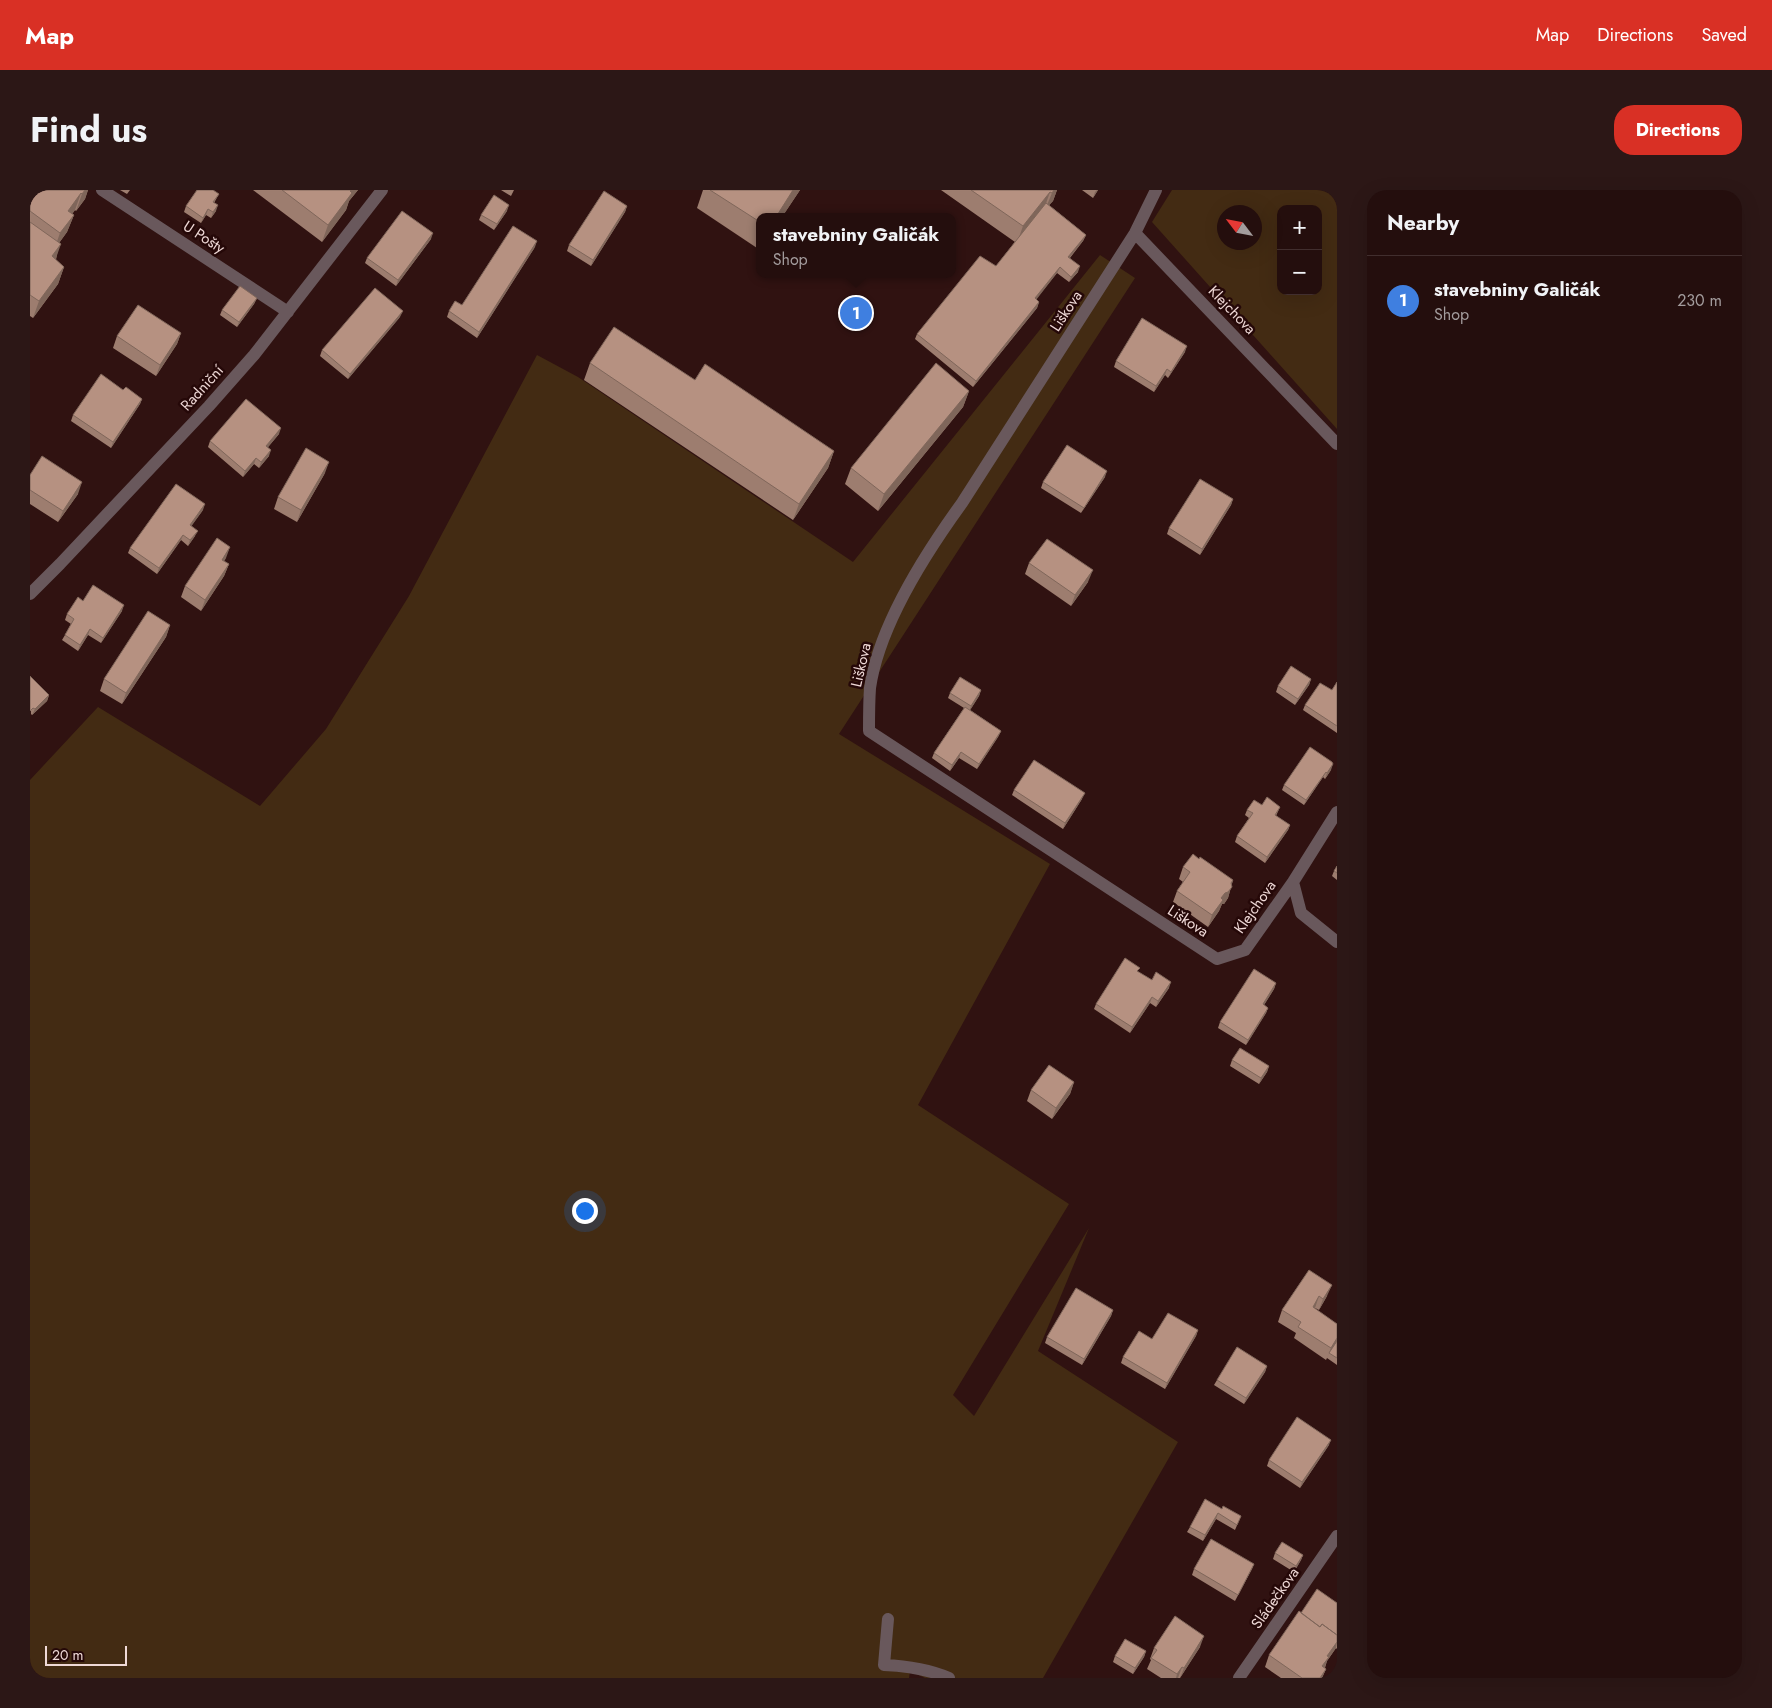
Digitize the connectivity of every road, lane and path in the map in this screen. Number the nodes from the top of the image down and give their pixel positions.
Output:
1 (102, 190) edge
2 (382, 190) edge
3 (1156, 190) edge
4 (1135, 233) junction
5 (288, 312) junction
6 (1337, 444) edge
7 (30, 594) edge
8 (1337, 812) edge
9 (1293, 882) junction
10 (1337, 942) edge
11 (1245, 950) joint
12 (1337, 1536) edge
13 (888, 1620) dead end
14 (884, 1665) junction
15 (881, 1678) edge
16 (949, 1678) edge
17 (1239, 1678) edge

1 - 5 street, U Pošty
2 - 5 street, Radniční
3 - 4 street
4 - 6 street, Klejchova
4 - 11 street, Liškova
5 - 7 street, Radniční
8 - 9 street
9 - 10 street
9 - 11 street, Klejchova
12 - 17 street, Sládečkova
13 - 14 street
14 - 15 street
14 - 16 street

